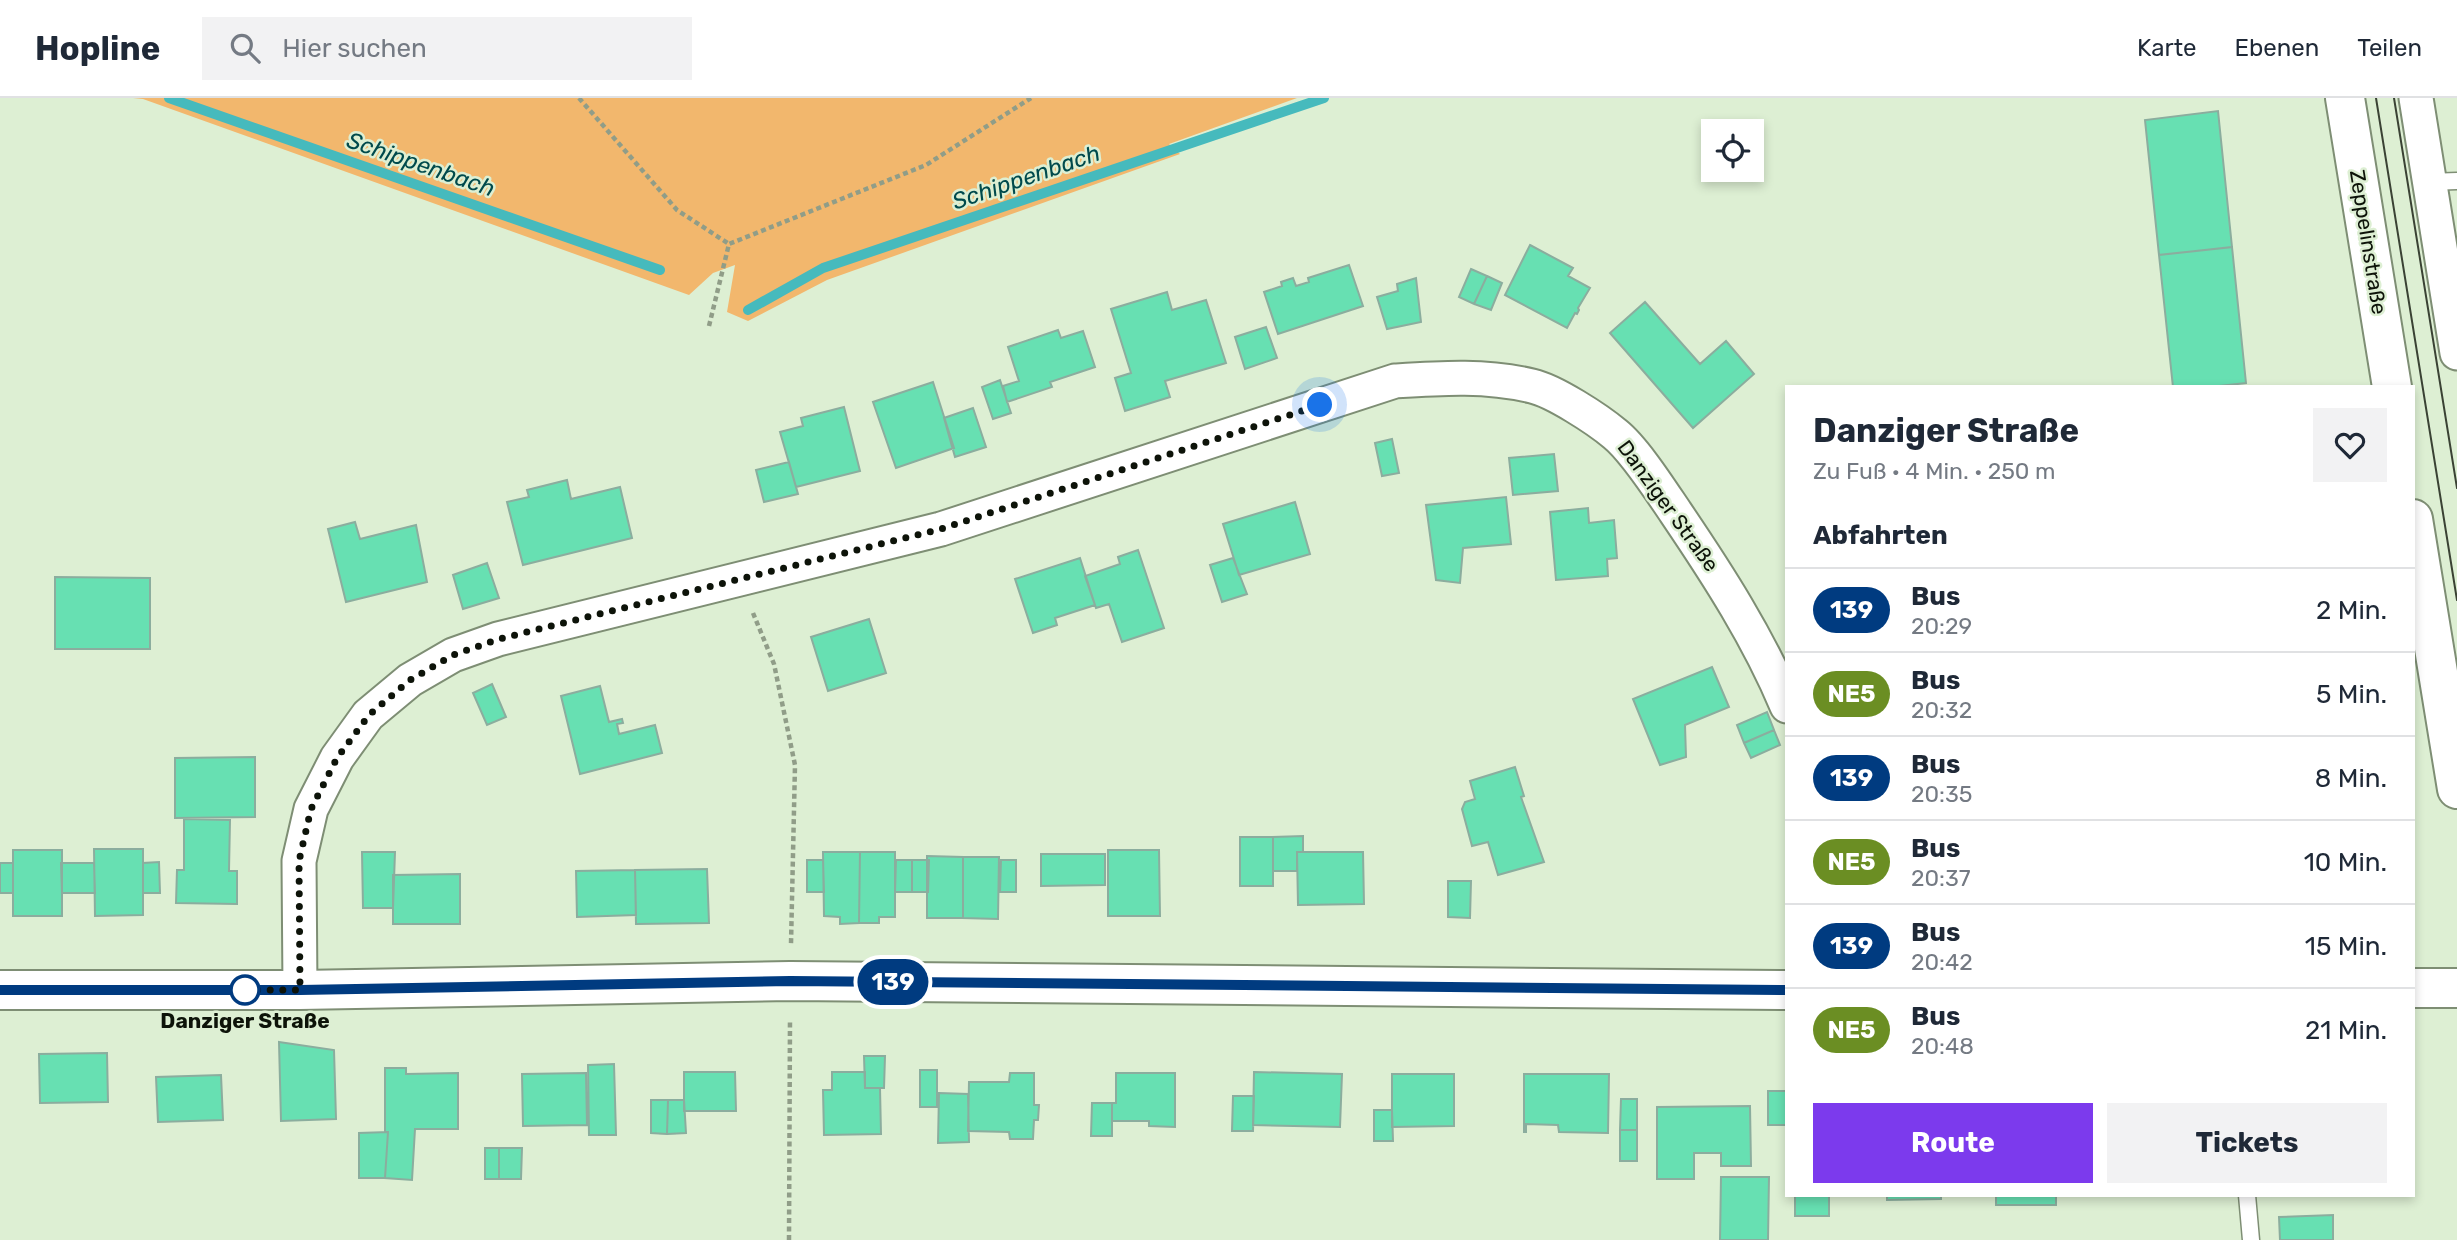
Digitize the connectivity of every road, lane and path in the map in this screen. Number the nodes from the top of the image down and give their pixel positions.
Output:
1 (579, 98) edge
2 (1031, 98) edge
3 (2345, 98) edge
4 (2416, 98) edge
5 (2443, 181) edge
6 (729, 244) junction
7 (709, 326) dead end
8 (2457, 353) edge
9 (2392, 385) edge
10 (2415, 531) edge
11 (739, 580) junction
12 (1785, 701) edge
13 (2457, 789) edge
14 (790, 981) junction
15 (2415, 988) edge
16 (2457, 988) edge
17 (0, 990) edge
18 (300, 990) junction
19 (1785, 990) edge
20 (2247, 1197) edge
21 (789, 1240) edge
22 (2251, 1240) edge

1 - 6 path
2 - 6 path
3 - 9 street, Zeppelinstraße
4 - 5 street
5 - 8 street
6 - 7 path
10 - 13 street
11 - 12 street, Danziger Straße
11 - 14 path
11 - 18 street, Danziger Straße
14 - 18 street
14 - 19 street
14 - 21 path
15 - 16 street
17 - 18 street
20 - 22 lane

